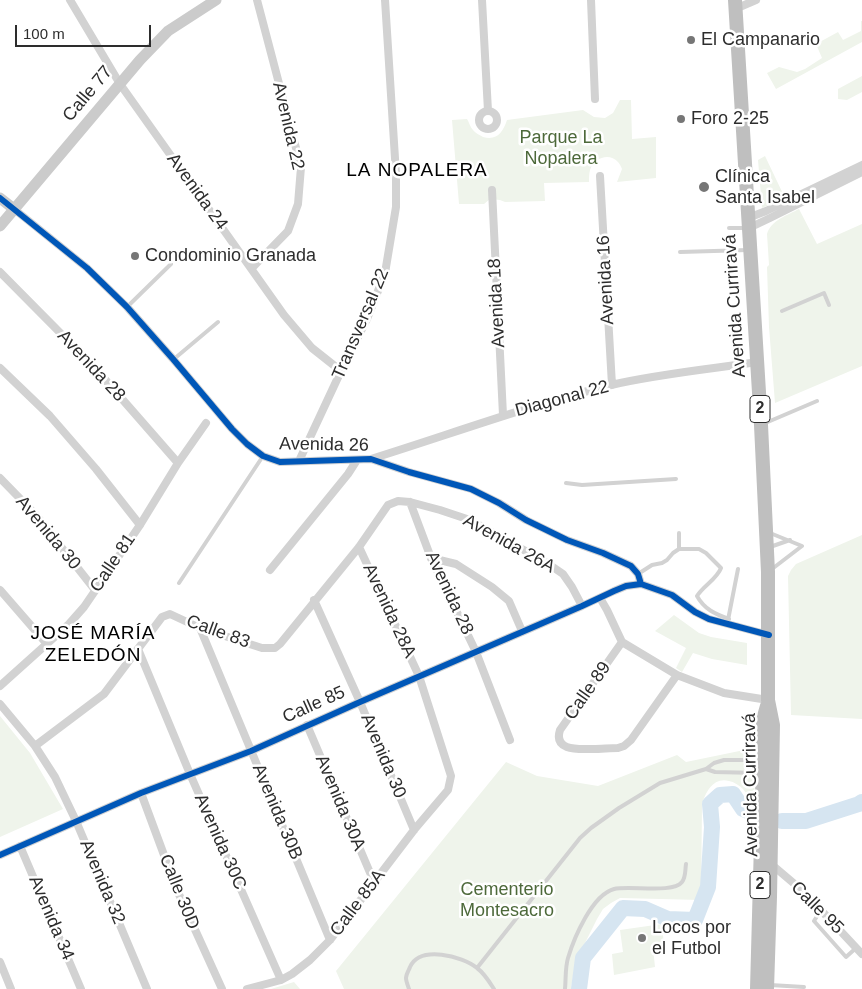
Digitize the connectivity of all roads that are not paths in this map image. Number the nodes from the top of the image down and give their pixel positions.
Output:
1 (70, 0) edge
2 (216, 0) edge
3 (256, 0) edge
4 (384, 0) edge
5 (482, 0) edge
6 (591, 0) edge
7 (756, 0) edge
8 (735, 4) edge
9 (120, 84) junction
10 (595, 99) dead end
11 (488, 111) dead end
12 (862, 164) edge
13 (862, 172) edge
14 (600, 176) dead end
15 (492, 190) dead end
16 (815, 192) junction
17 (0, 198) edge
18 (14, 209) junction
19 (748, 223) junction
20 (0, 226) edge
21 (729, 228) dead end
22 (750, 250) junction
23 (680, 252) dead end
24 (171, 264) dead end
25 (252, 268) junction
26 (0, 272) edge
27 (829, 305) dead end
28 (127, 307) junction
29 (782, 311) dead end
30 (218, 322) dead end
31 (173, 359) junction
32 (758, 362) junction
33 (0, 368) edge
34 (341, 372) junction
35 (612, 385) junction
36 (816, 401) dead end
37 (503, 416) junction
38 (206, 423) dead end
39 (761, 425) junction
40 (263, 456) junction
41 (371, 459) junction
42 (357, 460) junction
43 (300, 461) junction
44 (178, 463) junction
45 (0, 478) edge
46 (676, 479) dead end
47 (566, 483) dead end
48 (410, 502) junction
49 (388, 505) joint
50 (140, 525) junction
51 (766, 532) junction
52 (678, 533) dead end
53 (790, 540) junction
54 (359, 547) junction
55 (767, 548) junction
56 (679, 549) junction
57 (431, 558) junction
58 (738, 569) dead end
59 (270, 570) dead end
60 (768, 572) junction
61 (638, 574) junction
62 (179, 583) dead end
63 (641, 584) junction
64 (0, 590) edge
65 (96, 590) junction
66 (600, 598) junction
67 (314, 600) junction
68 (582, 606) junction
69 (728, 622) junction
70 (200, 628) junction
71 (522, 631) junction
72 (769, 635) junction
73 (622, 642) junction
74 (47, 644) junction
75 (138, 649) junction
76 (476, 652) junction
77 (677, 675) junction
78 (419, 676) junction
79 (0, 686) edge
80 (768, 700) junction
81 (360, 702) junction
82 (0, 704) edge
83 (307, 725) junction
84 (510, 740) dead end
85 (35, 746) junction
86 (251, 751) junction
87 (762, 767) junction
88 (706, 769) junction
89 (190, 774) junction
90 (448, 790) joint
91 (141, 793) junction
92 (76, 821) junction
93 (414, 830) junction
94 (20, 846) junction
95 (0, 855) edge
96 (686, 864) dead end
97 (771, 864) junction
98 (374, 882) junction
99 (821, 910) junction
100 (330, 940) junction
101 (856, 948) junction
102 (862, 954) edge
103 (0, 962) edge
104 (477, 968) junction
105 (281, 980) junction
106 (804, 987) dead end
107 (764, 988) edge
108 (11, 989) edge
109 (81, 989) edge
110 (147, 989) edge
111 (222, 989) edge
112 (247, 989) edge
113 (409, 989) edge
114 (494, 989) edge
115 (565, 989) edge

1 - 9 street, Avenida 24
2 - 9 street, Calle 77
3 - 25 street, Avenida 22
4 - 34 street, Transversal 22
5 - 11 street
6 - 10 street
7 - 8 street
8 - 19 highway, Avenida Curriravá / 2
9 - 18 street, Calle 77
9 - 25 street, Avenida 24
12 - 16 street
13 - 16 street
14 - 35 street, Avenida 16
15 - 37 street, Avenida 18
16 - 19 street
17 - 18 street, Avenida 26
18 - 20 street, Calle 77
18 - 28 street, Avenida 26
19 - 21 lane
19 - 22 highway, Avenida Curriravá / 2
22 - 23 lane
22 - 32 highway, Avenida Curriravá / 2
24 - 28 lane
25 - 34 street, Avenida 24
26 - 44 street, Avenida 28
27 - 29 lane
28 - 31 street, Avenida 26
30 - 31 lane
31 - 40 street, Avenida 26
32 - 35 street, Diagonal 22
32 - 39 highway, Avenida Curriravá / 2
33 - 50 street
34 - 43 street, Transversal 22
35 - 37 street, Diagonal 22
36 - 39 lane
37 - 41 street, Diagonal 22
38 - 44 street, Calle 81
39 - 51 highway, Avenida Curriravá / 2
40 - 43 street, Avenida 26
40 - 62 lane
41 - 42 street, Avenida 26
41 - 61 street, Avenida 26
42 - 43 street, Avenida 26
42 - 59 street
44 - 50 street, Calle 81
45 - 65 street, Avenida 30
46 - 47 lane
48 - 49 street, Avenida 26A
48 - 57 street, Avenida 28
48 - 68 street, Avenida 26A
49 - 54 street, Calle 83
50 - 65 street, Calle 81
51 - 53 lane
51 - 55 highway, Avenida Curriravá / 2
52 - 56 lane
53 - 55 lane
53 - 60 lane
54 - 67 street, Calle 83
54 - 78 street, Avenida 28A
55 - 60 highway, Avenida Curriravá / 2
56 - 61 lane
56 - 69 lane
57 - 71 street
57 - 76 street, Avenida 28
58 - 69 lane
60 - 72 highway, Avenida Curriravá / 2
61 - 63 street
63 - 66 street, Calle 85
63 - 69 street
64 - 74 street
65 - 74 street, Calle 81
66 - 68 street, Calle 85
66 - 73 street
67 - 70 street, Calle 83
67 - 81 street, Avenida 30
68 - 71 street, Calle 85
69 - 72 street
70 - 75 street, Calle 83
70 - 86 street, Avenida 30B
71 - 76 street, Calle 85
72 - 80 highway, Avenida Curriravá / 2
73 - 77 street
73 - 77 street, Calle 89
74 - 79 street, Calle 81
75 - 85 street, Calle 83
75 - 89 street, Avenida 30C
76 - 78 street, Calle 85
76 - 84 street, Avenida 28
77 - 80 street
78 - 81 street, Calle 85
78 - 90 street, Avenida 28A
80 - 87 highway, Avenida Curriravá / 2
80 - 97 highway, Avenida Curriravá / 2
81 - 83 street, Calle 85
81 - 93 street, Avenida 30
82 - 85 street, Avenida 32
83 - 86 street, Calle 85
83 - 98 street, Avenida 30A
85 - 92 street, Avenida 32
86 - 89 street, Calle 85
86 - 100 street, Avenida 30B
87 - 88 lane
87 - 88 lane
87 - 107 highway, Avenida Curriravá / 2
88 - 104 lane
89 - 91 street, Calle 85
89 - 105 street, Avenida 30C
90 - 93 street, Calle 85A
91 - 92 street, Calle 85
91 - 111 street, Calle 30D
92 - 94 street, Calle 85
92 - 110 street, Avenida 32
93 - 98 street, Calle 85A
94 - 95 street, Calle 85
94 - 109 street, Avenida 34
96 - 115 lane
97 - 99 street, Calle 95
97 - 107 highway, Avenida Curriravá / 2
98 - 100 street, Calle 85A
99 - 101 street, Calle 95
99 - 101 lane
100 - 105 street, Calle 85A
101 - 102 street, Calle 95
103 - 108 street
104 - 113 lane
104 - 114 lane
105 - 112 street, Calle 85A
106 - 107 lane

